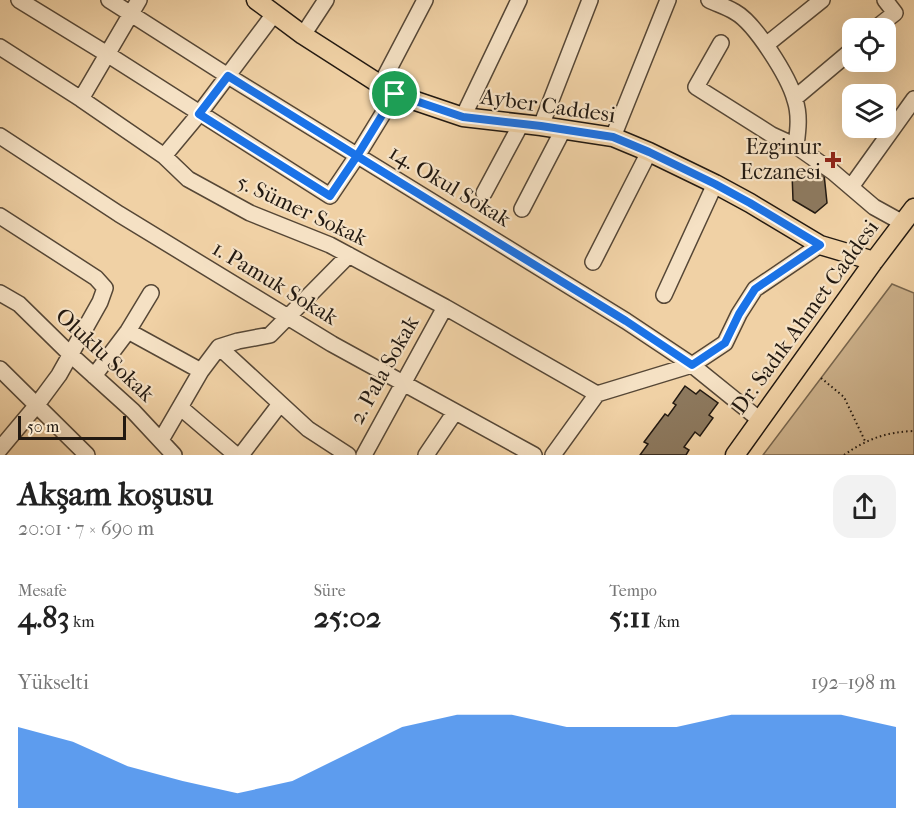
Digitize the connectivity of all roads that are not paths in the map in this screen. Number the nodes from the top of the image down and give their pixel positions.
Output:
1 (19, 0) edge
2 (109, 0) edge
3 (139, 0) edge
4 (326, 0) edge
5 (425, 0) edge
6 (519, 0) edge
7 (590, 0) edge
8 (668, 0) edge
9 (709, 0) edge
10 (822, 0) edge
11 (885, 0) edge
12 (258, 1) edge
13 (131, 14) junction
14 (274, 14) junction
15 (889, 18) edge
16 (303, 35) junction
17 (721, 43) dead end
18 (766, 45) junction
19 (0, 47) edge
20 (107, 54) junction
21 (842, 58) edge
22 (228, 76) junction
23 (388, 90) junction
24 (795, 98) junction
25 (81, 99) junction
26 (914, 99) edge
27 (199, 114) junction
28 (463, 117) junction
29 (521, 124) junction
30 (541, 126) junction
31 (563, 130) junction
32 (0, 136) edge
33 (613, 137) junction
34 (796, 146) junction
35 (649, 152) junction
36 (164, 156) junction
37 (357, 156) junction
38 (715, 184) junction
39 (851, 187) junction
40 (484, 193) dead end
41 (522, 209) dead end
42 (0, 216) edge
43 (910, 219) edge
44 (820, 245) junction
45 (349, 255) junction
46 (874, 261) junction
47 (593, 262) dead end
48 (0, 293) edge
49 (151, 293) dead end
50 (664, 295) dead end
51 (445, 307) junction
52 (289, 317) junction
53 (128, 331) junction
54 (219, 347) junction
55 (71, 355) junction
56 (692, 365) junction
57 (0, 369) edge
58 (201, 371) junction
59 (94, 376) junction
60 (403, 383) junction
61 (597, 394) junction
62 (280, 404) junction
63 (36, 406) junction
64 (181, 408) junction
65 (455, 411) junction
66 (760, 420) junction
67 (161, 440) junction
68 (0, 449) edge
69 (510, 449) edge
70 (87, 455) edge
71 (174, 455) edge
72 (236, 455) edge
73 (241, 455) edge
74 (348, 455) edge
75 (364, 455) edge
76 (426, 455) edge
77 (534, 455) edge
78 (553, 455) edge
79 (735, 455) edge

1 - 20 street
2 - 13 street, 14. Okul Sokak
3 - 13 street
4 - 16 street
5 - 23 street
6 - 28 street
7 - 30 street
8 - 33 street
9 - 18 street
10 - 18 street
11 - 15 street
12 - 14 main road, Ayber Caddesi
13 - 20 street
13 - 22 street, 14. Okul Sokak
14 - 16 main road, Ayber Caddesi
14 - 22 street
16 - 23 main road, Ayber Caddesi
17 - 34 street
18 - 24 street
19 - 25 street, 5. Sümer Sokak
20 - 25 street
20 - 27 street
21 - 24 street
22 - 27 street
22 - 37 street, 14. Okul Sokak
23 - 28 main road, Ayber Caddesi
23 - 37 street
24 - 34 street
25 - 36 street, 5. Sümer Sokak
26 - 39 street
27 - 36 street
27 - 37 street
28 - 29 main road, Ayber Caddesi
29 - 30 main road, Ayber Caddesi
29 - 40 street
30 - 31 main road, Ayber Caddesi
31 - 33 main road, Ayber Caddesi
31 - 41 street
32 - 52 street, 1. Pamuk Sokak
33 - 35 main road, Ayber Caddesi
34 - 39 street
35 - 38 main road, Ayber Caddesi
35 - 47 street
36 - 45 street, 5. Sümer Sokak
37 - 56 street, 14. Okul Sokak
38 - 44 main road, Ayber Caddesi
38 - 50 street
39 - 43 street
42 - 55 street
43 - 46 main road, Dr. Sadık Ahmet Caddesi
44 - 46 main road, Ayber Caddesi
44 - 56 street
45 - 51 street, 5. Sümer Sokak
45 - 52 street
46 - 66 main road, Dr. Sadık Ahmet Caddesi
48 - 55 street, Oluklu Sokak
49 - 53 street
51 - 60 street, 2. Pala Sokak
51 - 61 street, 5. Sümer Sokak
52 - 54 street
52 - 60 street, 1. Pamuk Sokak
53 - 58 street
53 - 59 street
54 - 58 street
54 - 62 street
55 - 59 street, Oluklu Sokak
55 - 63 street
56 - 61 street
56 - 66 street, 14. Okul Sokak
57 - 63 street
58 - 64 street
59 - 67 street, Oluklu Sokak
60 - 65 street, 1. Pamuk Sokak
60 - 75 street, 2. Pala Sokak
61 - 78 street
62 - 73 street
62 - 74 street
63 - 68 street
63 - 70 street
64 - 67 street
64 - 72 street
65 - 69 street, 1. Pamuk Sokak
65 - 76 street
66 - 79 main road, Dr. Sadık Ahmet Caddesi
67 - 71 street, Oluklu Sokak
69 - 77 street, 1. Pamuk Sokak

